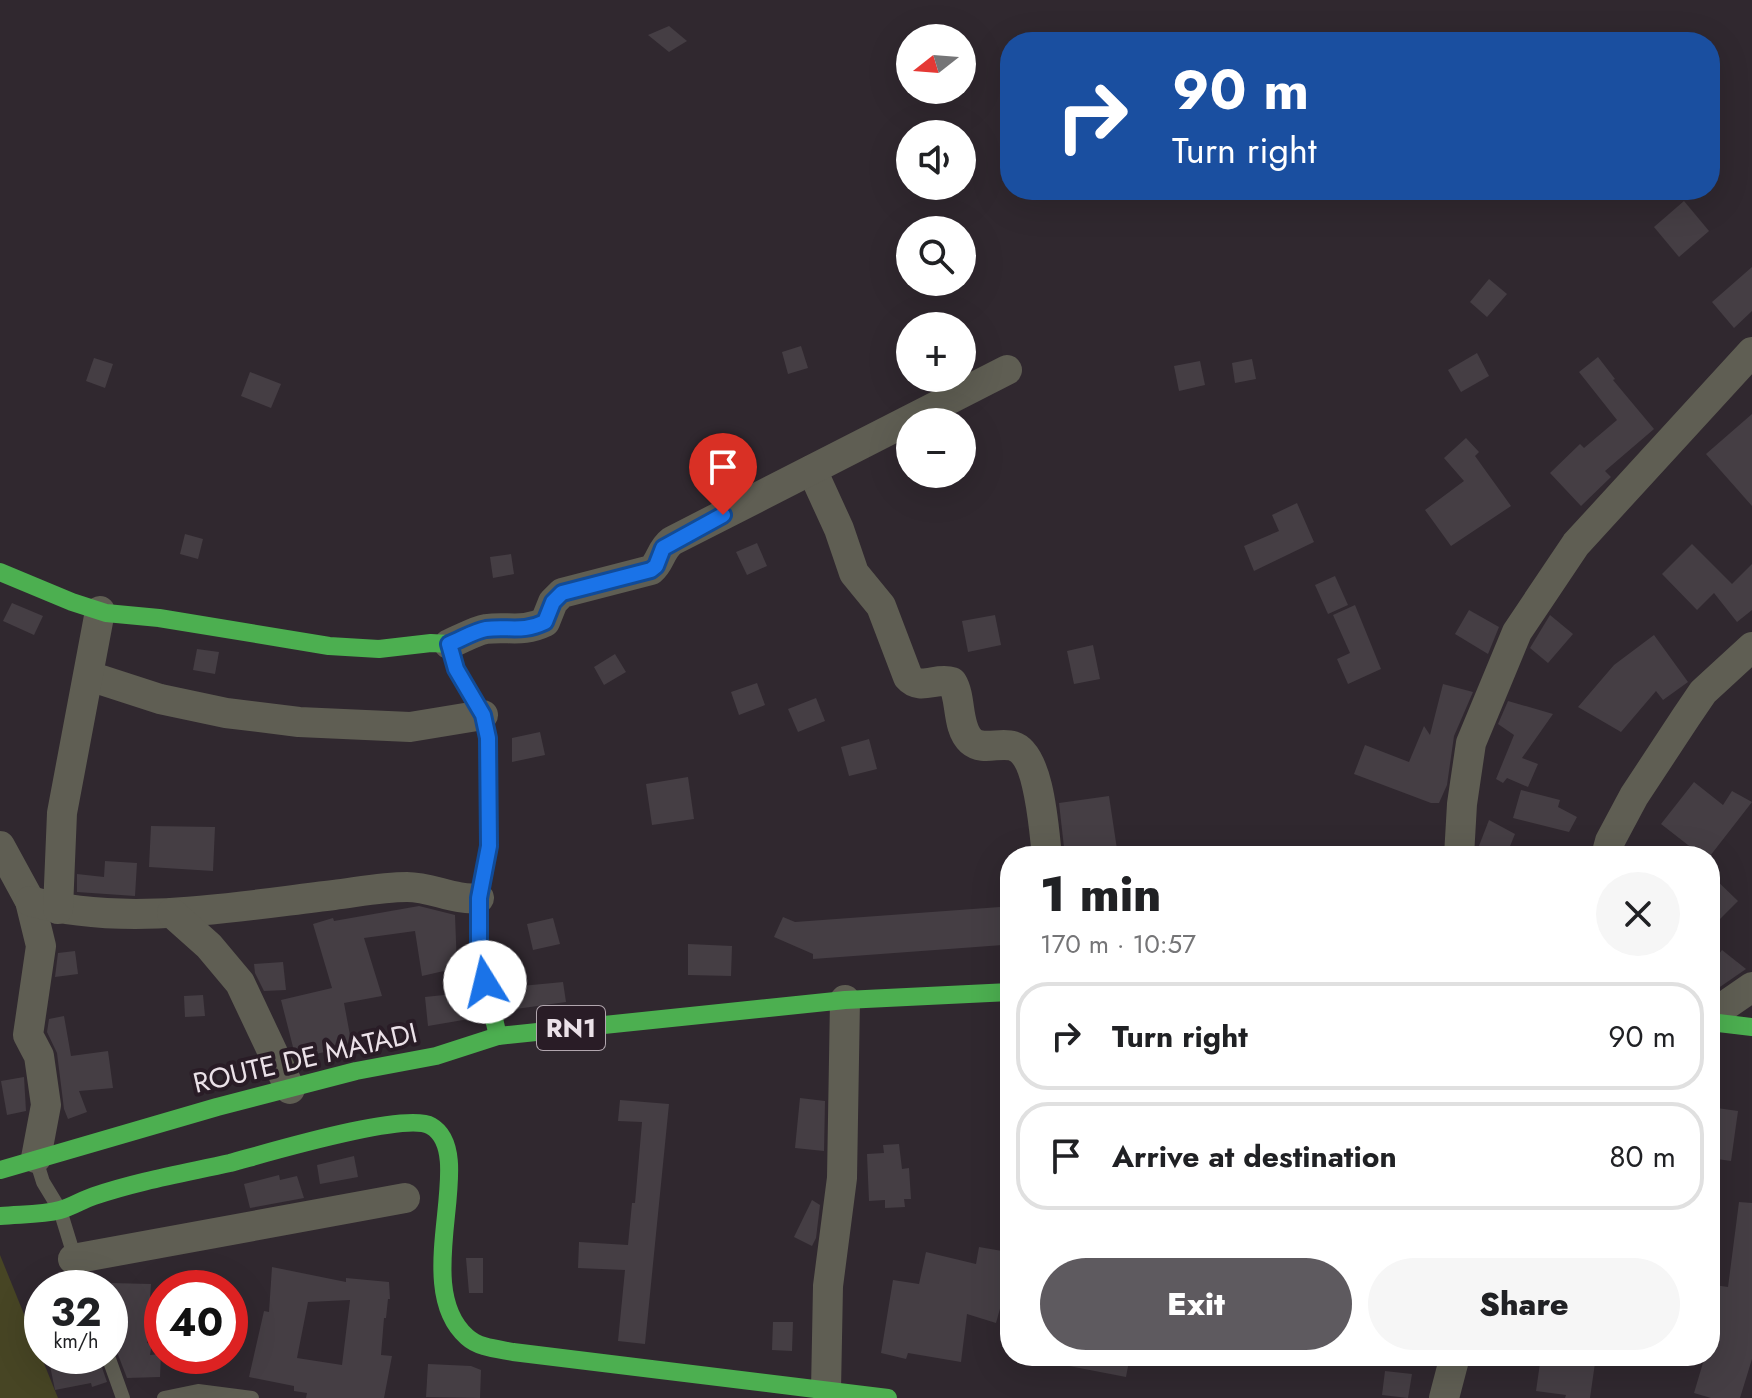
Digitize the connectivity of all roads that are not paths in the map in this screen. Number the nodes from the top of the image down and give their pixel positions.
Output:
1 (1752, 352) edge
2 (1007, 370) dead end
3 (812, 470) junction
4 (0, 572) edge
5 (100, 611) junction
6 (449, 644) junction
7 (1752, 647) edge
8 (89, 676) junction
9 (483, 715) junction
10 (0, 846) edge
11 (1046, 846) edge
12 (1460, 846) edge
13 (1609, 846) edge
14 (479, 898) junction
15 (44, 905) junction
16 (172, 913) junction
17 (1752, 987) edge
18 (1000, 992) edge
19 (845, 1000) junction
20 (1720, 1009) edge
21 (1720, 1023) edge
22 (1752, 1027) edge
23 (498, 1036) junction
24 (290, 1089) junction
25 (36, 1158) junction
26 (0, 1170) edge
27 (405, 1198) dead end
28 (60, 1210) junction
29 (0, 1216) edge
30 (73, 1259) junction
31 (77, 1270) edge
32 (1452, 1366) edge
33 (114, 1374) edge
34 (826, 1390) junction
35 (123, 1398) edge
36 (164, 1398) edge
37 (252, 1398) edge
38 (888, 1398) edge
39 (1444, 1398) edge

1 - 12 street
2 - 3 street
3 - 6 street
3 - 11 street
4 - 5 main road
5 - 6 main road
5 - 8 street
6 - 9 main road
7 - 13 street
8 - 9 street
8 - 15 street
9 - 14 main road
10 - 15 street
14 - 16 street
14 - 23 main road
15 - 16 street
15 - 25 street
16 - 24 street
17 - 20 street
18 - 19 main road, ROUTE DE MATADI / RN1
19 - 23 main road, ROUTE DE MATADI / RN1
19 - 34 street
21 - 22 main road
23 - 24 main road, ROUTE DE MATADI / RN1
24 - 25 main road, ROUTE DE MATADI / RN1
25 - 26 main road, ROUTE DE MATADI / RN1
25 - 28 lane
27 - 30 street
28 - 29 main road
28 - 30 lane
28 - 34 main road
30 - 31 lane
32 - 39 street
33 - 35 lane
34 - 38 main road
36 - 37 lane

